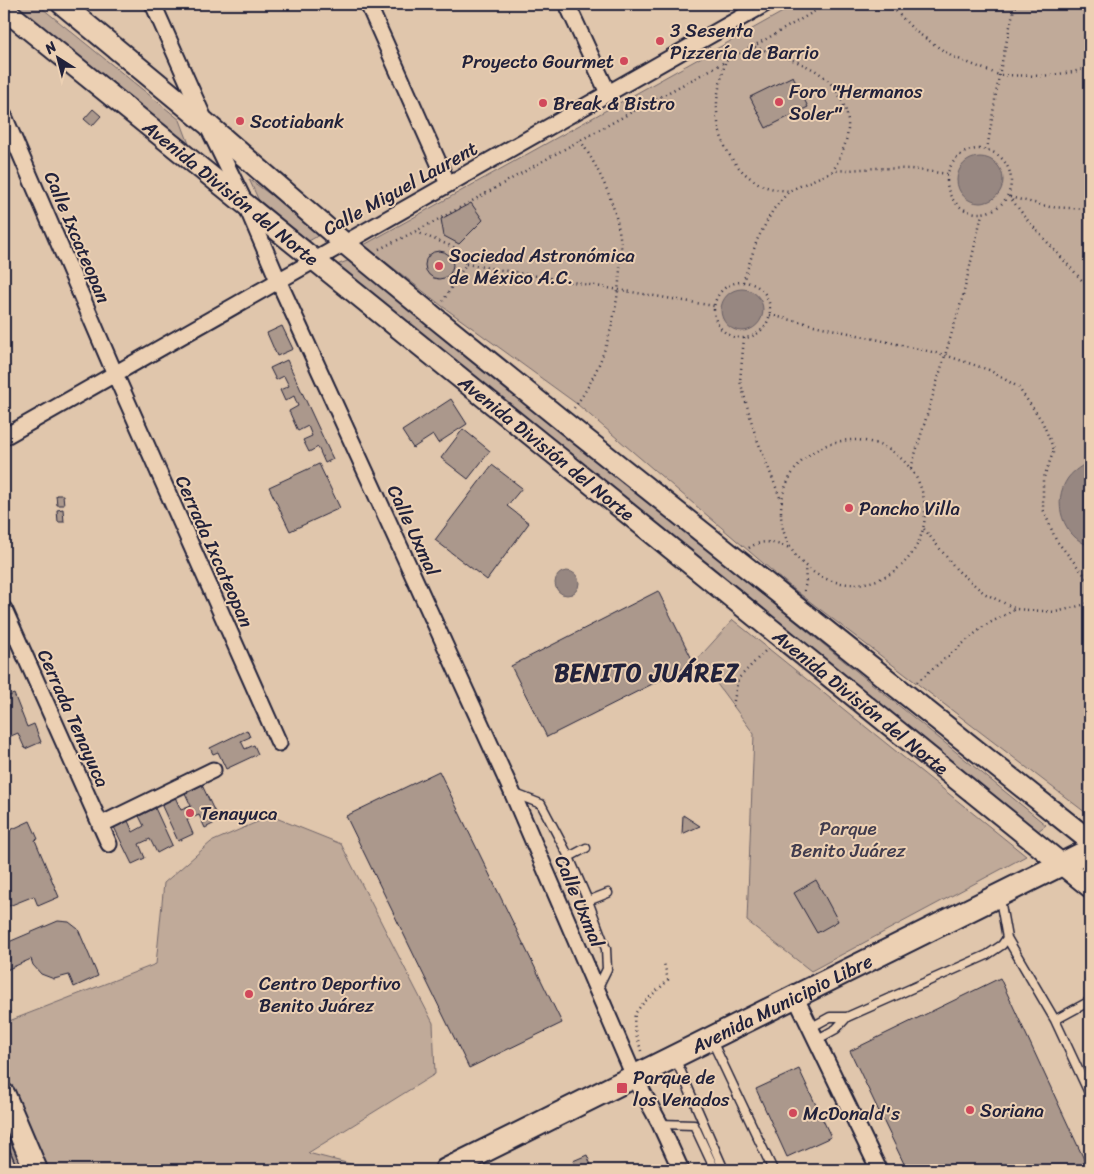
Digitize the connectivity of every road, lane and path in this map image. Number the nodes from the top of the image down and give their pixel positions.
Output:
1 (62, 4) edge
2 (153, 4) edge
3 (368, 4) edge
4 (567, 4) edge
5 (828, 4) edge
6 (889, 4) edge
7 (1015, 4) edge
8 (759, 5) edge
9 (4, 9) edge
10 (755, 47) junction
11 (725, 63) junction
12 (1090, 67) edge
13 (999, 75) junction
14 (608, 93) junction
15 (4, 116) edge
16 (206, 123) junction
17 (580, 140) junction
18 (987, 150) junction
19 (833, 171) junction
20 (948, 174) junction
21 (448, 184) junction
22 (789, 191) junction
23 (1009, 196) junction
24 (245, 203) junction
25 (1090, 209) edge
26 (982, 214) junction
27 (416, 232) junction
28 (343, 242) junction
29 (377, 250) dead end
30 (314, 260) junction
31 (466, 264) junction
32 (278, 280) junction
33 (743, 282) junction
34 (1090, 289) edge
35 (619, 290) junction
36 (714, 306) junction
37 (770, 315) junction
38 (434, 317) junction
39 (744, 338) junction
40 (945, 356) junction
41 (115, 374) junction
42 (564, 422) junction
43 (4, 437) edge
44 (912, 468) junction
45 (781, 501) junction
46 (924, 529) junction
47 (790, 548) junction
48 (735, 558) junction
49 (806, 567) junction
50 (1090, 582) edge
51 (1090, 603) edge
52 (4, 609) edge
53 (798, 609) junction
54 (1016, 609) junction
55 (780, 636) junction
56 (908, 696) junction
57 (733, 706) dead end
58 (279, 743) dead end
59 (213, 770) dead end
60 (512, 792) junction
61 (100, 824) junction
62 (1090, 841) edge
63 (109, 844) dead end
64 (586, 848) dead end
65 (1090, 850) edge
66 (569, 857) junction
67 (1062, 864) junction
68 (1090, 887) edge
69 (608, 893) dead end
70 (999, 896) junction
71 (588, 901) junction
72 (1007, 938) junction
73 (664, 963) dead end
74 (596, 990) junction
75 (796, 998) junction
76 (1090, 1000) edge
77 (847, 1017) junction
78 (1056, 1020) junction
79 (813, 1034) junction
80 (711, 1039) junction
81 (674, 1056) junction
82 (640, 1073) junction
83 (4, 1095) edge
84 (1090, 1095) edge
85 (4, 1106) edge
86 (701, 1118) junction
87 (660, 1124) junction
88 (694, 1125) junction
89 (4, 1148) edge
90 (456, 1168) edge
91 (13, 1170) edge
92 (31, 1170) edge
93 (36, 1170) edge
94 (681, 1170) edge
95 (715, 1170) edge
96 (724, 1170) edge
97 (773, 1170) edge
98 (880, 1170) edge

1 - 16 main road, Avenida División del Norte
2 - 16 street, Calle Uxmal
3 - 21 street
4 - 14 street
5 - 10 path
6 - 13 path
7 - 13 path
8 - 14 street, Calle Miguel Laurent
9 - 24 main road, Avenida División del Norte
10 - 11 path
10 - 19 path
11 - 17 path
11 - 22 path
12 - 13 path
13 - 18 path
14 - 21 street, Calle Miguel Laurent
15 - 41 street, Calle Ixcateopan
16 - 24 street, Calle Uxmal
16 - 28 main road, Avenida División del Norte
17 - 27 path
17 - 35 path
18 - 20 path
18 - 23 path
19 - 20 path
19 - 22 path
20 - 26 path
21 - 28 street, Calle Miguel Laurent
22 - 33 path
23 - 25 path
23 - 26 path
23 - 34 path
24 - 30 main road, Avenida División del Norte
24 - 32 street, Calle Uxmal
26 - 40 path
27 - 29 path
27 - 31 path
28 - 30 street, Calle Miguel Laurent
28 - 38 main road, Avenida División del Norte
30 - 32 street, Calle Miguel Laurent
30 - 55 main road, Avenida División del Norte
31 - 35 path
31 - 38 path
32 - 41 street, Calle Miguel Laurent
32 - 60 street, Calle Uxmal
33 - 36 path
33 - 37 path
35 - 36 path
35 - 42 path
36 - 39 path
37 - 39 path
37 - 40 path
38 - 42 main road, Avenida División del Norte
39 - 45 path
40 - 44 path
40 - 50 path
41 - 43 street, Calle Miguel Laurent
41 - 58 street, Cerrada Ixcateopan
42 - 48 main road, Avenida División del Norte
44 - 45 path
44 - 46 path
45 - 47 path
46 - 49 path
46 - 54 path
47 - 48 path
47 - 49 path
48 - 53 main road, Avenida División del Norte
49 - 53 path
51 - 54 path
52 - 61 street, Cerrada Tenayuca
53 - 56 main road, Avenida División del Norte
54 - 56 path
55 - 57 path
55 - 67 main road, Avenida División del Norte
56 - 62 main road, Avenida División del Norte
59 - 61 street
60 - 66 lane
60 - 74 street, Calle Uxmal
61 - 63 street, Cerrada Tenayuca
64 - 66 lane
65 - 67 main road, Avenida Municipio Libre
66 - 71 lane
67 - 68 main road, Avenida División del Norte
67 - 70 main road, Avenida Municipio Libre
69 - 71 lane
70 - 72 lane
70 - 75 main road, Avenida Municipio Libre
71 - 74 lane
72 - 77 lane
72 - 78 lane
73 - 82 path
74 - 82 street, Calle Uxmal
75 - 79 street
75 - 80 main road, Avenida Municipio Libre
76 - 78 lane
77 - 79 lane
77 - 79 lane
78 - 84 lane
79 - 98 street
80 - 81 main road, Avenida Municipio Libre
80 - 97 lane
81 - 82 main road, Avenida Municipio Libre
81 - 86 lane
82 - 87 street, Calle Uxmal
82 - 90 main road, Avenida Municipio Libre
83 - 93 main road
85 - 92 lane
86 - 88 lane
86 - 96 lane
87 - 88 lane
87 - 94 street, Calle Uxmal
88 - 95 lane
89 - 91 lane

